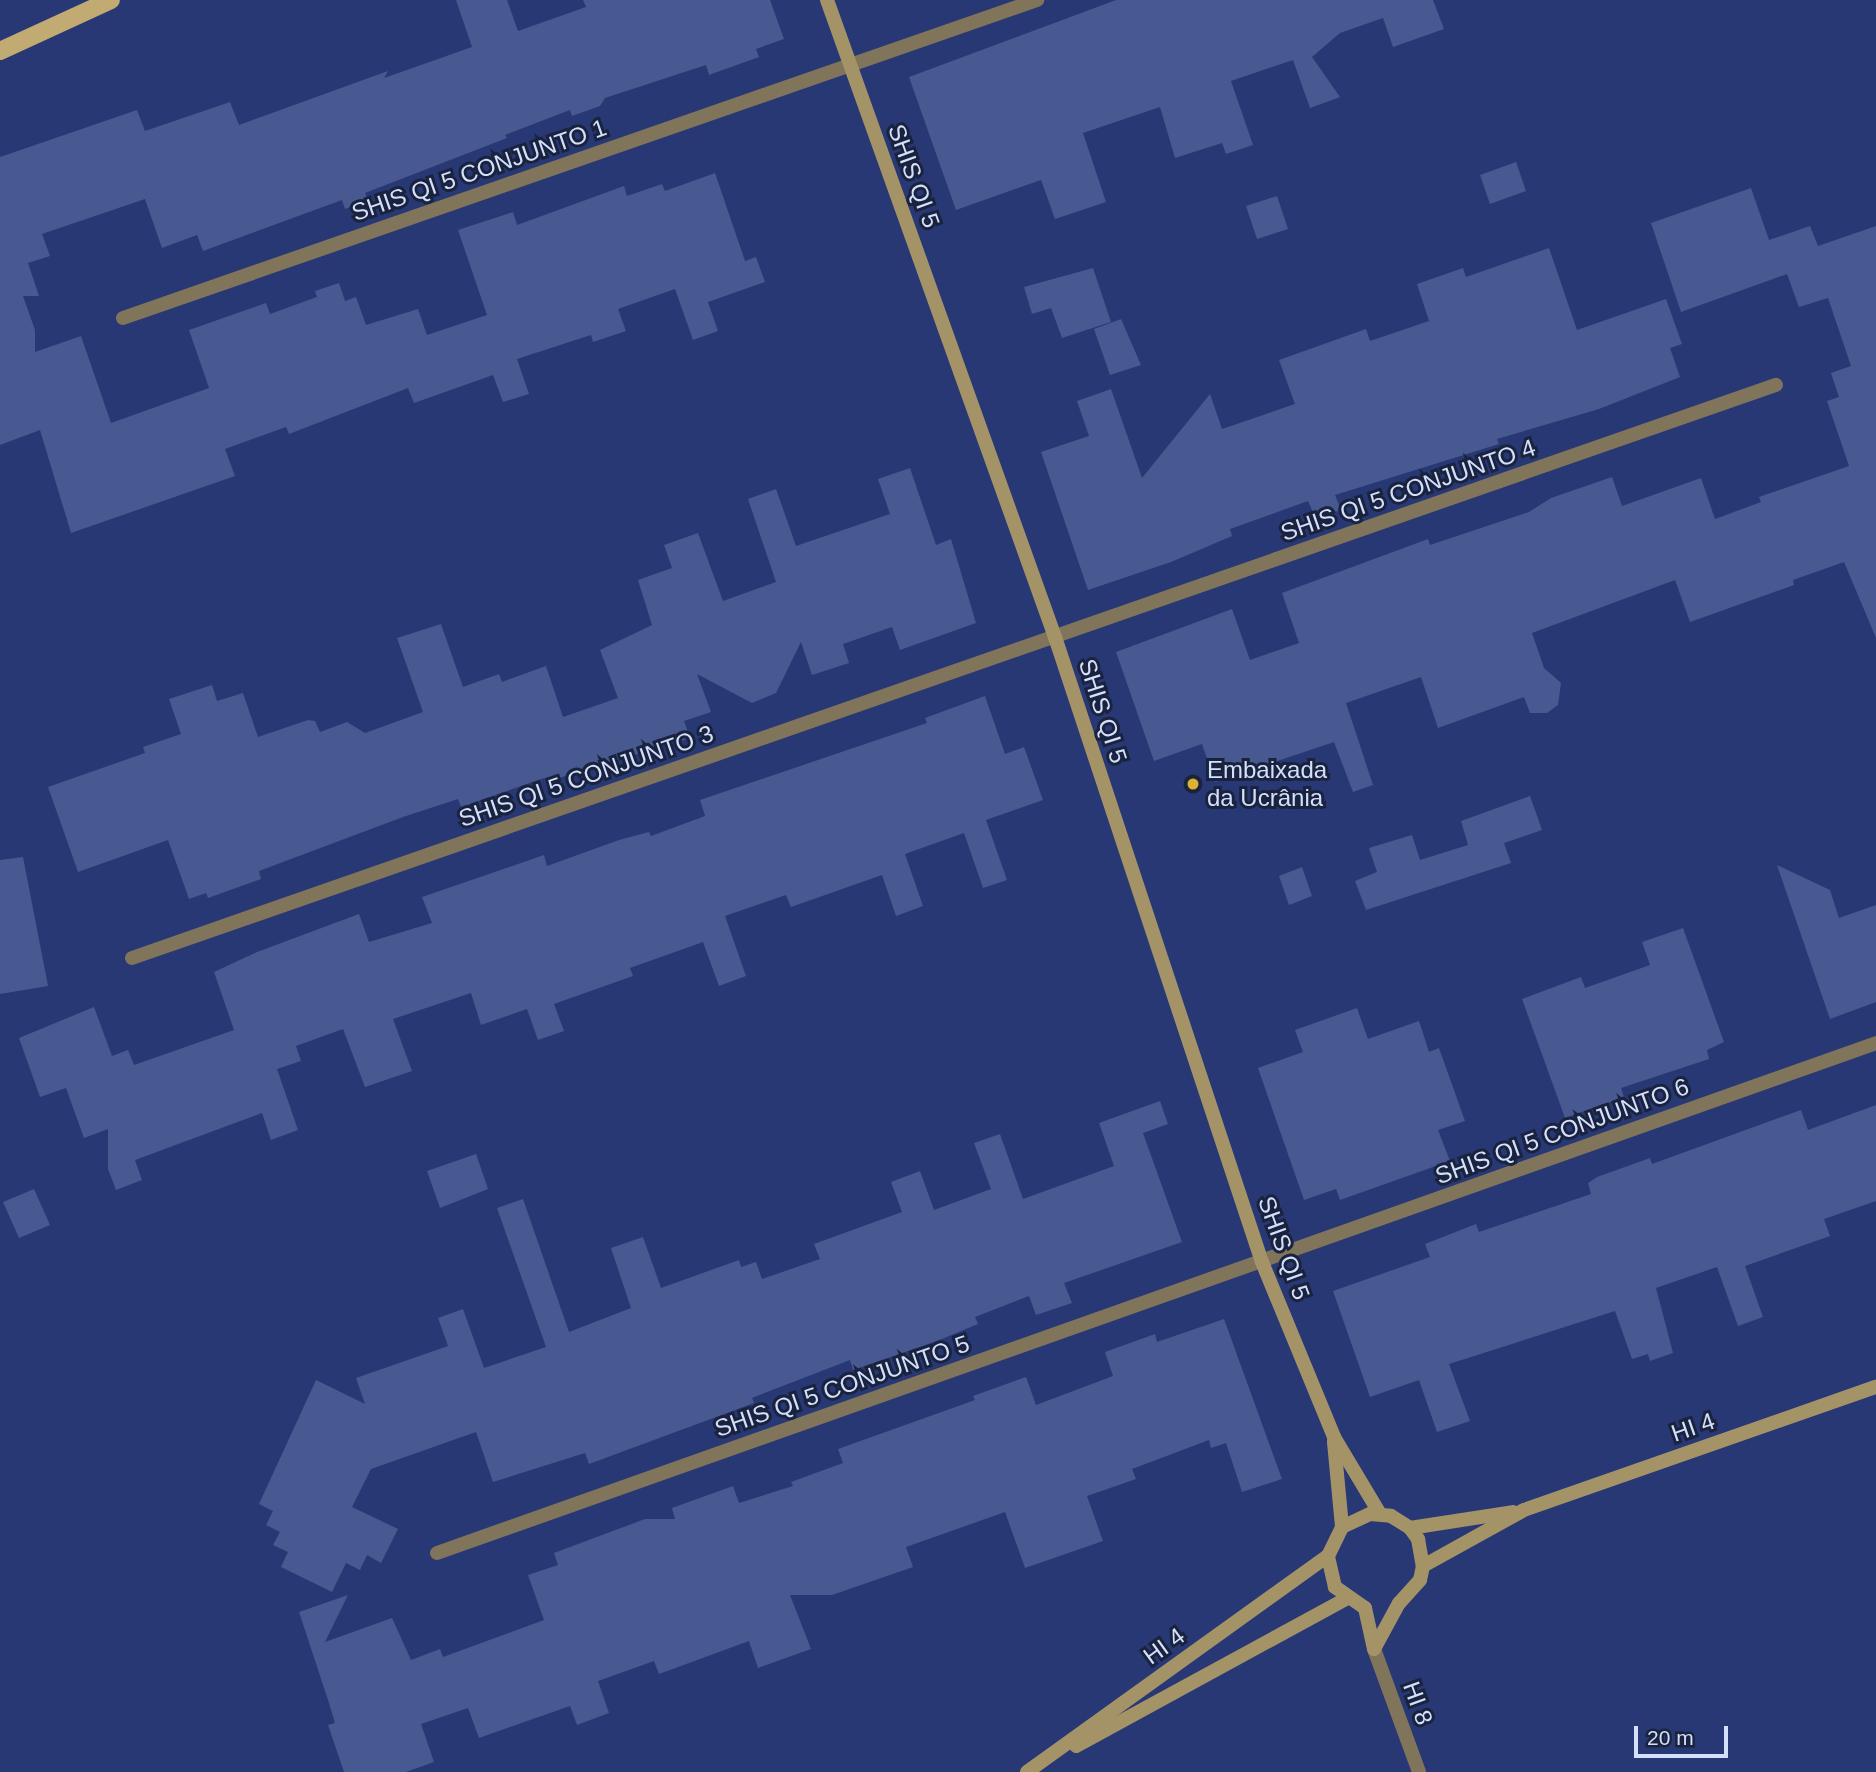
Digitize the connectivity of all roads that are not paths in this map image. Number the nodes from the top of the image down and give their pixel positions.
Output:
1 (111, 0) edge
2 (827, 0) edge
3 (1037, 0) edge
4 (0, 51) edge
5 (850, 65) junction
6 (123, 318) dead end
7 (1776, 385) dead end
8 (1055, 637) junction
9 (132, 958) dead end
10 (1876, 1043) edge
11 (1262, 1262) junction
12 (1876, 1387) edge
13 (1334, 1437) junction
14 (1524, 1510) junction
15 (1380, 1514) junction
16 (1342, 1527) junction
17 (1410, 1528) junction
18 (437, 1553) dead end
19 (1328, 1556) junction
20 (1423, 1566) junction
21 (1346, 1599) junction
22 (1374, 1649) junction
23 (1028, 1772) edge
24 (1419, 1772) edge

1 - 4 main road
2 - 5 street, SHIS QI 5
3 - 5 street, SHIS QI 5 CONJUNTO 1
5 - 6 street, SHIS QI 5 CONJUNTO 1
5 - 8 street, SHIS QI 5
7 - 8 street, SHIS QI 5 CONJUNTO 4
8 - 9 street, SHIS QI 5 CONJUNTO 3
8 - 11 street, SHIS QI 5
10 - 11 street, SHIS QI 5 CONJUNTO 6
11 - 13 street, SHIS QI 5
11 - 18 street, SHIS QI 5 CONJUNTO 5
12 - 14 street, HI 4
13 - 15 street, SHIS QI 5
13 - 16 street, SHIS QI 5
14 - 17 street, HI 4
14 - 20 street, HI 4
15 - 16 street
15 - 17 street
16 - 19 street
17 - 20 street
19 - 21 street
19 - 23 street, HI 4
20 - 22 street
21 - 22 street
21 - 23 street, HI 4
22 - 24 street, HI 8

